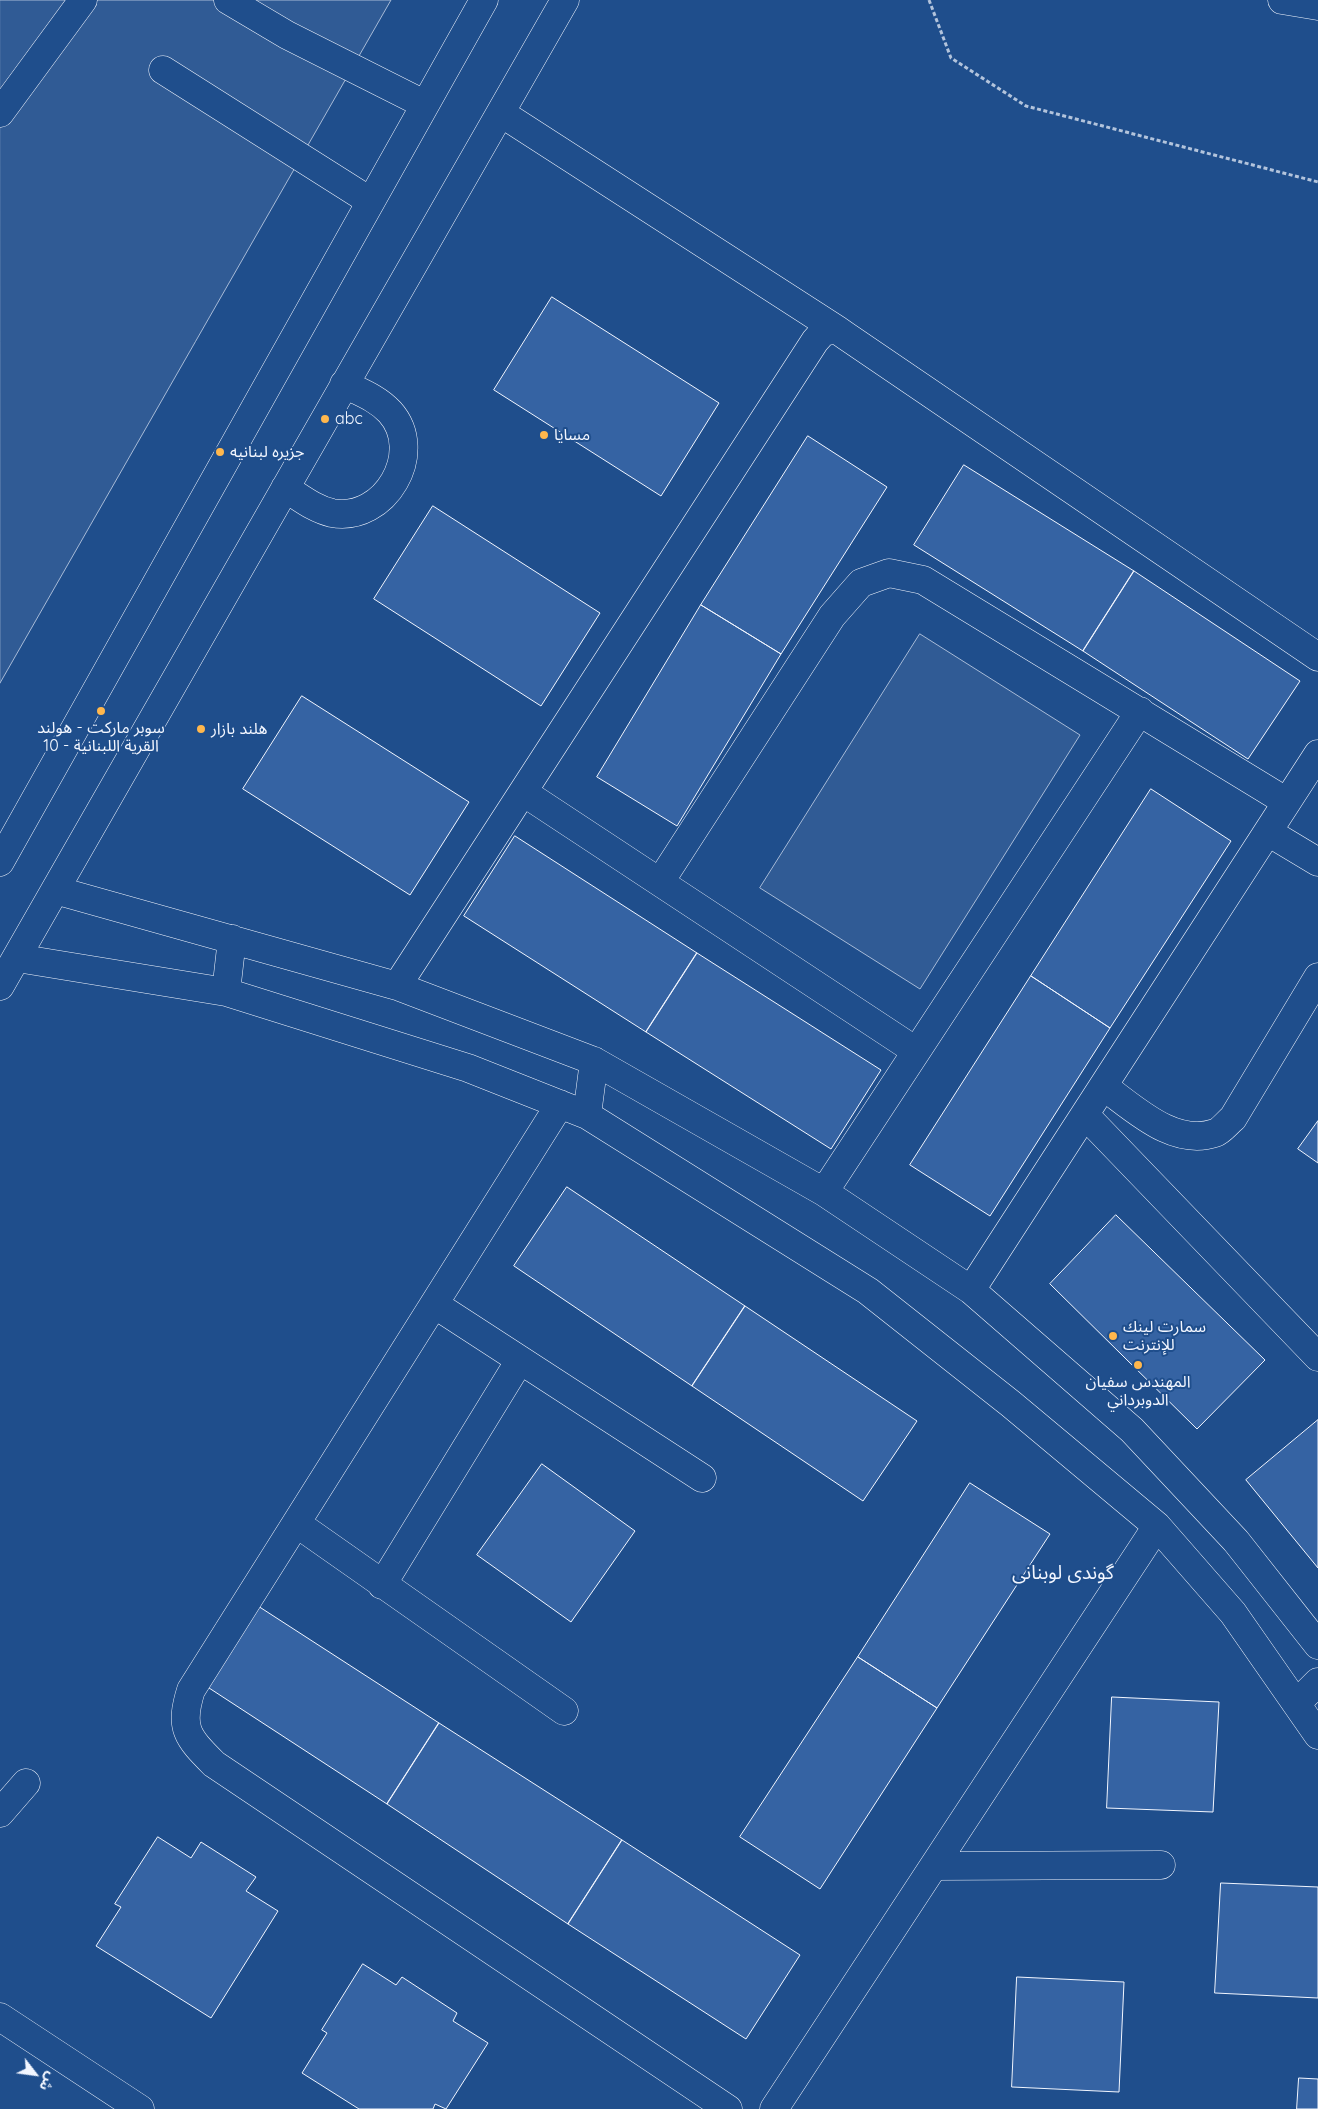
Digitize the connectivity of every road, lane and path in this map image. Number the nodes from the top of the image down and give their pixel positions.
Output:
1 (83, 0) edge
2 (228, 0) edge
3 (484, 0) edge
4 (565, 0) edge
5 (929, 0) edge
6 (1282, 0) edge
7 (1318, 6) edge
8 (163, 70) dead end
9 (424, 104) junction
10 (0, 113) edge
11 (501, 113) junction
12 (1318, 182) edge
13 (370, 201) junction
14 (836, 329) junction
15 (344, 384) junction
16 (285, 488) junction
17 (1318, 657) edge
18 (1140, 711) junction
19 (1318, 754) edge
20 (523, 792) junction
21 (1287, 802) junction
22 (1268, 832) junction
23 (0, 862) edge
24 (1318, 862) edge
25 (660, 882) junction
26 (54, 890) junction
27 (232, 939) junction
28 (16, 958) junction
29 (1318, 977) edge
30 (0, 986) edge
31 (397, 986) junction
32 (226, 992) junction
33 (916, 1051) junction
34 (594, 1061) junction
35 (1103, 1086) junction
36 (560, 1104) junction
37 (587, 1115) junction
38 (1085, 1115) junction
39 (824, 1192) junction
40 (971, 1290) junction
41 (434, 1304) junction
42 (1318, 1357) edge
43 (520, 1360) junction
44 (702, 1478) dead end
45 (296, 1523) junction
46 (1157, 1526) junction
47 (382, 1585) junction
48 (1318, 1645) edge
49 (1318, 1682) edge
50 (1297, 1703) junction
51 (564, 1711) dead end
52 (1318, 1735) edge
53 (26, 1783) dead end
54 (0, 1813) edge
55 (1161, 1865) dead end
56 (934, 1866) junction
57 (0, 2017) edge
58 (140, 2109) edge
59 (728, 2109) edge
60 (774, 2109) edge

1 - 10 street
2 - 9 street
3 - 9 street
4 - 11 street
5 - 12 path
6 - 7 street
8 - 13 street
9 - 13 street
11 - 14 street
11 - 15 street
13 - 23 street
14 - 17 street
14 - 20 street
15 - 16 street
15 - 16 street
16 - 26 street
18 - 21 street
18 - 25 street
18 - 33 street
19 - 21 street
20 - 25 street
20 - 31 street
21 - 22 street
22 - 24 street
22 - 35 street
25 - 33 street
26 - 27 street
26 - 28 street
27 - 31 street
27 - 32 street
28 - 30 street
28 - 32 street
29 - 35 street
31 - 34 street
32 - 36 street
33 - 39 street
34 - 37 street
34 - 39 street
35 - 38 street
36 - 37 street
36 - 41 street
37 - 46 street
38 - 40 street
38 - 42 street
39 - 40 street
40 - 48 street
41 - 43 street
41 - 45 street
43 - 44 street
43 - 47 street
45 - 47 street
45 - 59 street
46 - 50 street
46 - 56 street
47 - 51 street
49 - 50 street
50 - 52 street
53 - 54 street
55 - 56 street
56 - 60 street
57 - 58 street

